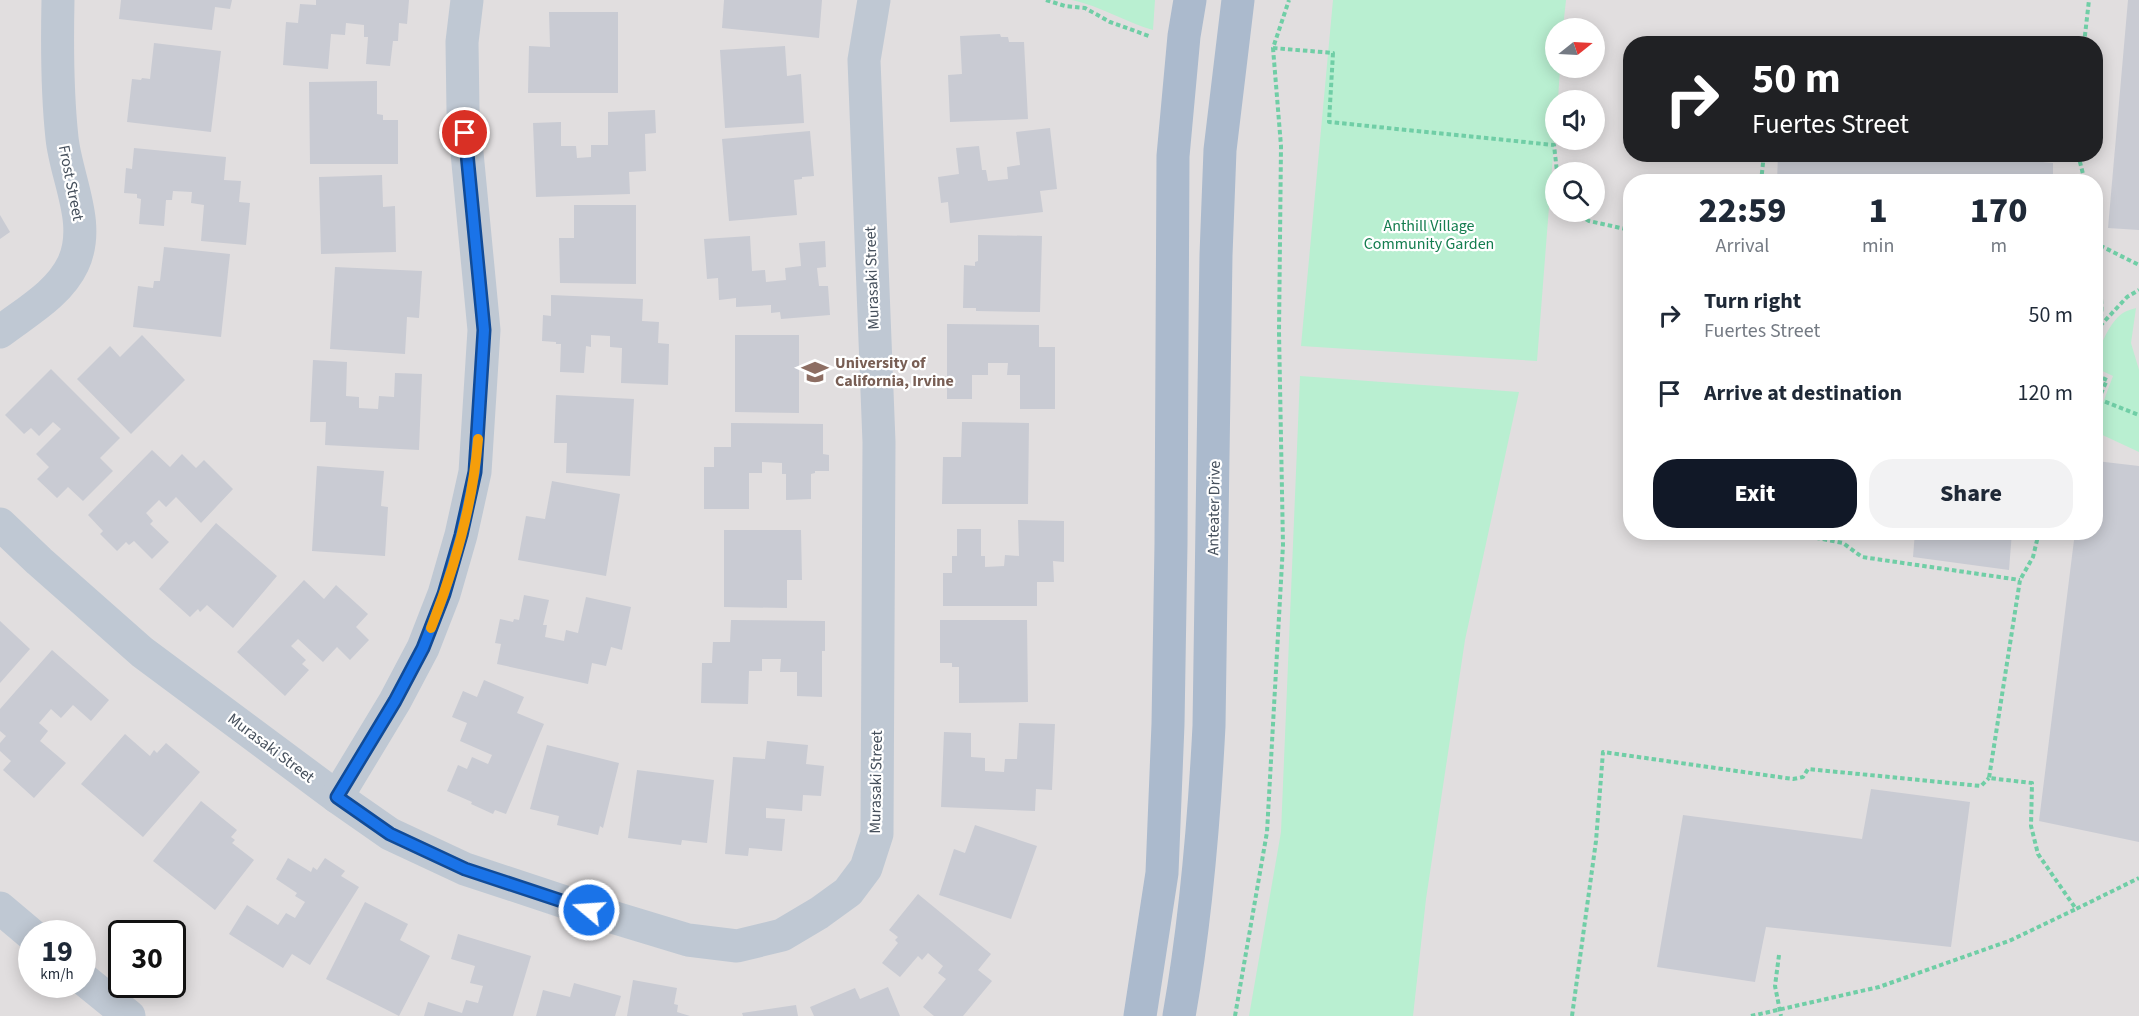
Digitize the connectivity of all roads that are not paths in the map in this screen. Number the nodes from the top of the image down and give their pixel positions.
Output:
1 (58, 0) edge
2 (466, 0) edge
3 (874, 0) edge
4 (1190, 0) edge
5 (1238, 0) edge
6 (0, 332) edge
7 (0, 524) edge
8 (337, 797) junction
9 (0, 908) edge
10 (18, 924) edge
11 (96, 989) edge
12 (129, 1016) edge
13 (1140, 1016) edge
14 (1179, 1016) edge

1 - 6 street, Frost Street
2 - 8 street
3 - 8 street, Murasaki Street
4 - 13 main road
5 - 14 main road, Anteater Drive
7 - 8 street, Murasaki Street
9 - 10 street
11 - 12 street

